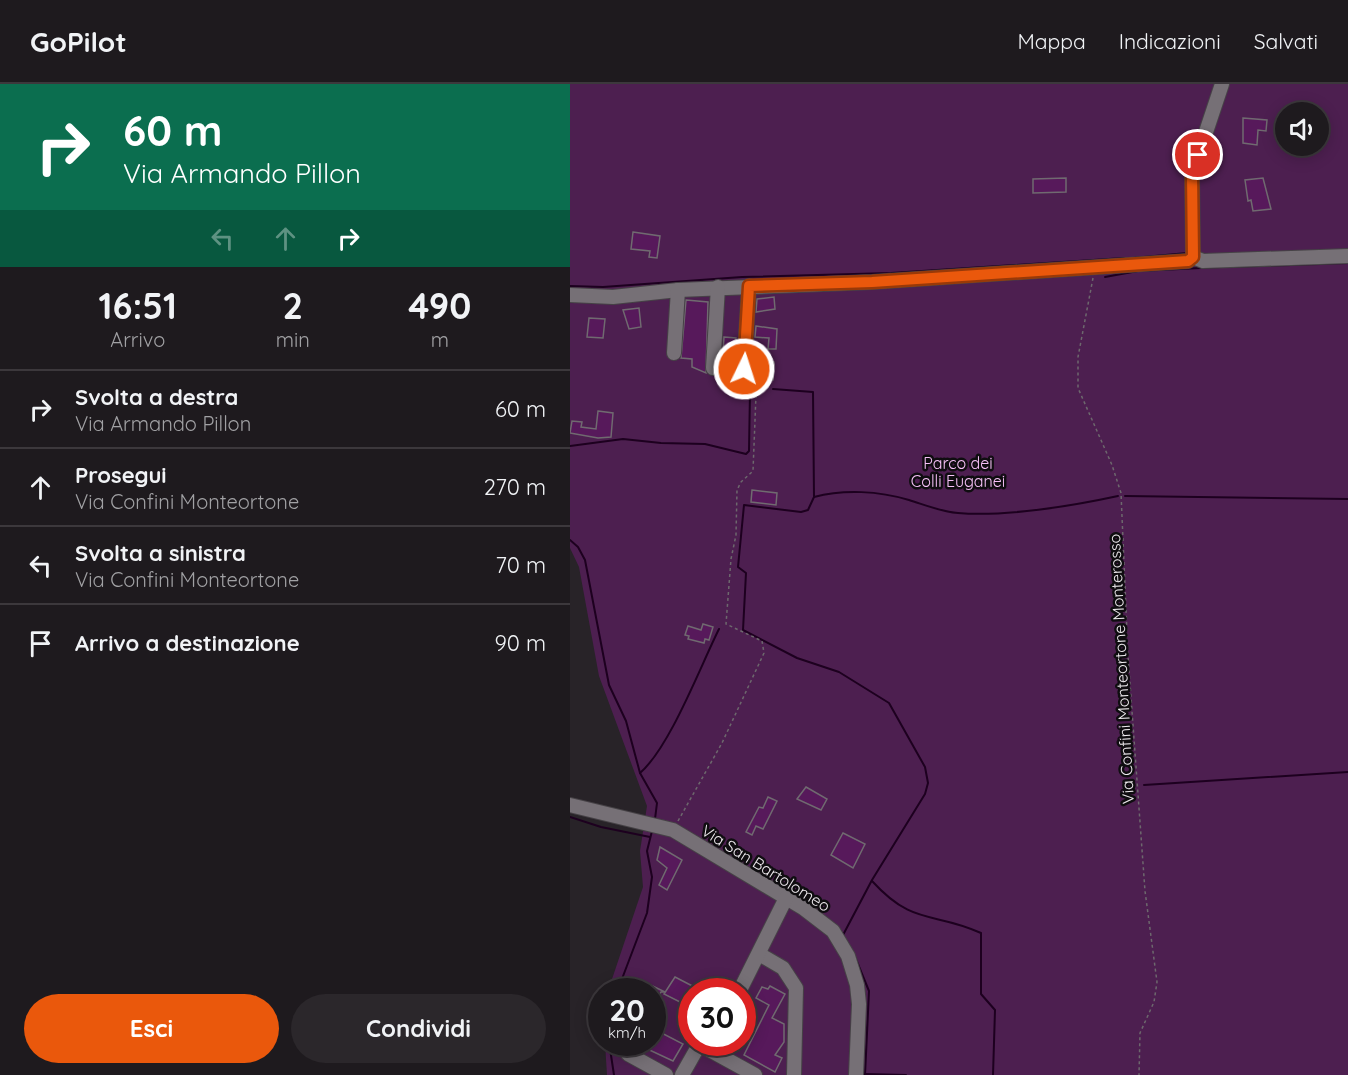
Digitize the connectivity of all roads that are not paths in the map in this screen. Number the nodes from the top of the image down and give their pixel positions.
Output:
1 (1222, 84) edge
2 (1348, 256) edge
3 (1193, 257) junction
4 (749, 286) junction
5 (718, 287) junction
6 (678, 290) junction
7 (570, 295) edge
8 (674, 353) dead end
9 (713, 368) dead end
10 (744, 369) road end
11 (570, 805) edge
12 (786, 898) junction
13 (759, 954) junction
14 (746, 978) edge
15 (632, 1056) edge
16 (693, 1056) edge
17 (725, 1056) edge
18 (666, 1075) edge
19 (682, 1075) edge
20 (755, 1075) edge
21 (794, 1075) edge
22 (856, 1075) edge

1 - 3 street
2 - 3 street
3 - 4 street
4 - 5 street
4 - 10 street
5 - 6 street
5 - 9 street
6 - 7 street
6 - 8 street
11 - 12 street, Via San Bartolomeo
12 - 13 street
12 - 22 street, Via San Bartolomeo
13 - 14 street
13 - 21 street
15 - 18 street
16 - 19 street
17 - 20 street

